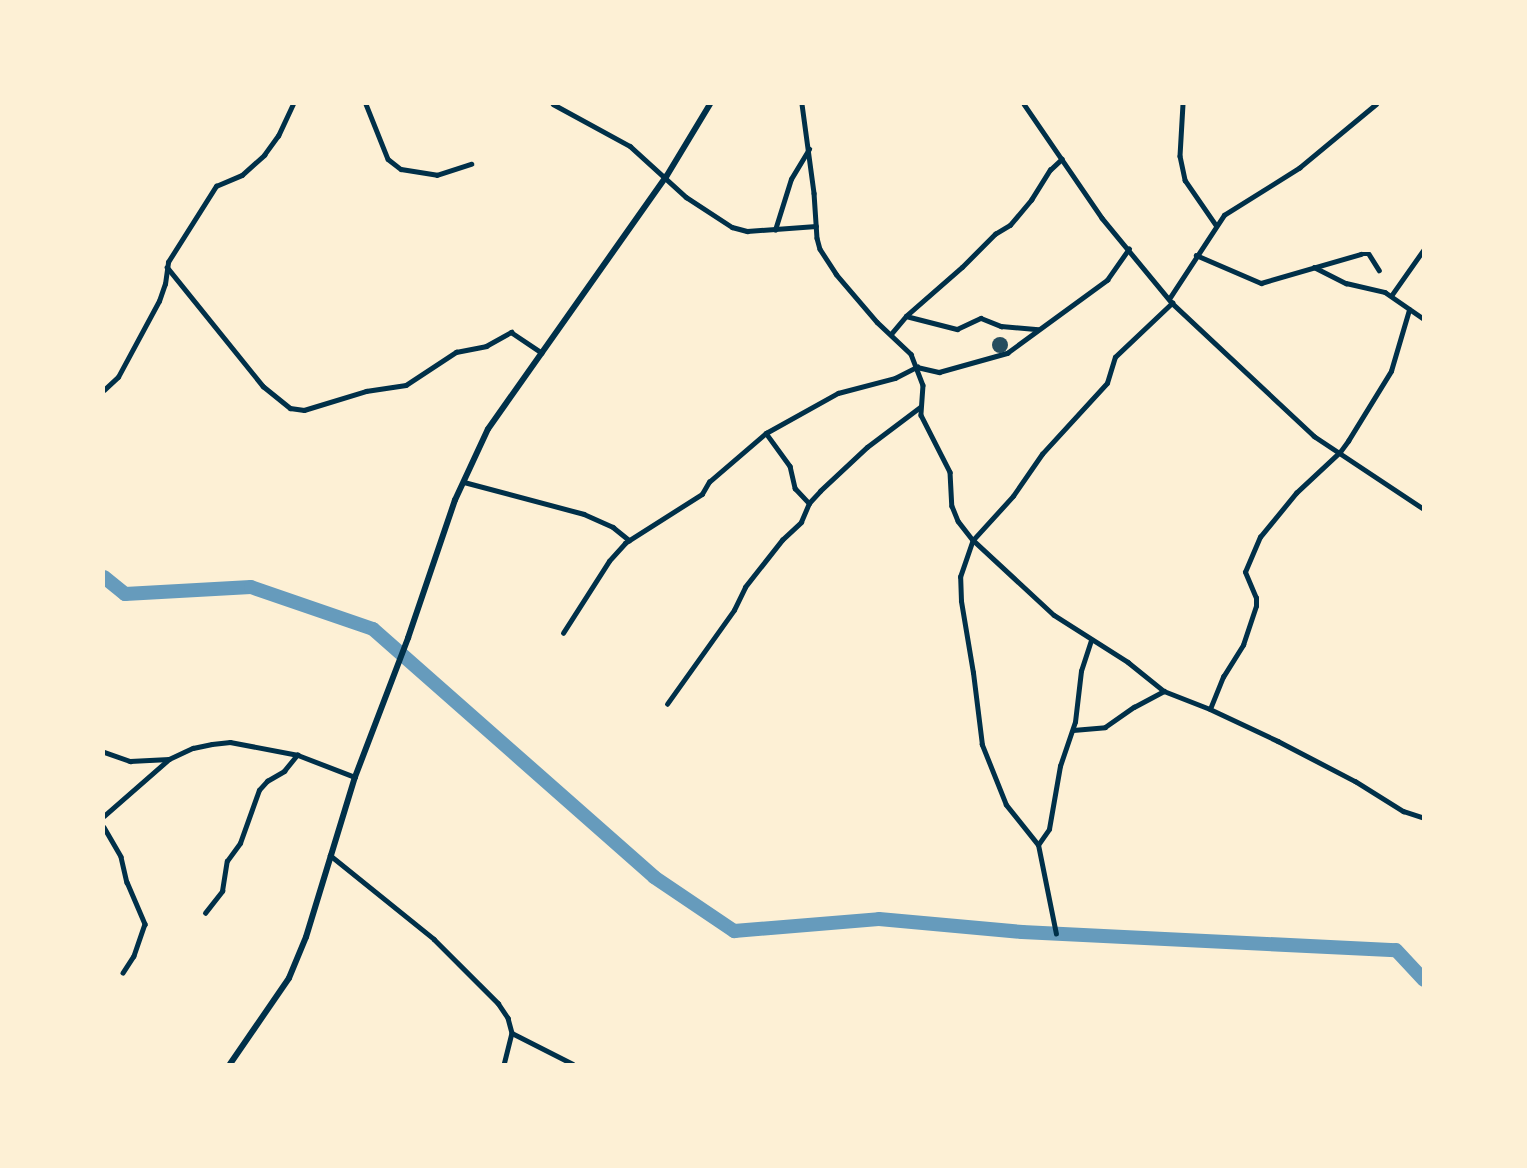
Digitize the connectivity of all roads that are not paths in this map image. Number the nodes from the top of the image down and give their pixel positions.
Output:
1 (294, 104) edge
2 (366, 104) edge
3 (553, 104) edge
4 (711, 104) edge
5 (802, 104) edge
6 (1024, 104) edge
7 (1183, 104) edge
8 (1376, 104) edge
9 (809, 149) junction
10 (1062, 159) junction
11 (471, 164) dead end
12 (666, 177) junction
13 (1216, 225) junction
14 (816, 226) junction
15 (775, 230) junction
16 (1129, 249) junction
17 (1424, 249) edge
18 (1196, 255) junction
19 (167, 267) junction
20 (1314, 267) junction
21 (1379, 270) dead end
22 (1391, 296) junction
23 (1170, 301) junction
24 (1409, 310) junction
25 (906, 316) junction
26 (1424, 319) edge
27 (1038, 329) junction
28 (891, 334) junction
29 (542, 353) junction
30 (917, 367) junction
31 (104, 390) edge
32 (920, 407) junction
33 (766, 433) junction
34 (1340, 452) junction
35 (464, 482) junction
36 (809, 503) junction
37 (1424, 509) edge
38 (629, 540) junction
39 (974, 540) junction
40 (563, 633) dead end
41 (1091, 641) junction
42 (1164, 691) junction
43 (667, 704) dead end
44 (1210, 709) junction
45 (1073, 730) junction
46 (104, 752) edge
47 (298, 755) junction
48 (169, 759) junction
49 (355, 777) junction
50 (104, 816) edge
51 (1424, 818) edge
52 (104, 827) edge
53 (1038, 845) junction
54 (330, 855) junction
55 (205, 913) dead end
56 (1056, 934) dead end
57 (123, 973) dead end
58 (512, 1033) junction
59 (230, 1065) edge
60 (504, 1065) edge
61 (573, 1065) edge

1 - 19 street
2 - 11 street
3 - 12 street
4 - 12 street
5 - 9 street
6 - 10 street
7 - 13 street
8 - 13 street
9 - 14 street
9 - 15 street
10 - 16 street
10 - 25 street
12 - 15 street
12 - 29 street
13 - 18 street
14 - 15 street
14 - 28 street
16 - 23 street
16 - 27 street
17 - 22 street
18 - 20 street
18 - 23 street
19 - 29 street
19 - 31 street
20 - 21 street
20 - 22 street
22 - 24 street
23 - 34 street
23 - 39 street
24 - 26 street
24 - 34 street
25 - 27 street
25 - 28 street
27 - 30 street
28 - 30 street
29 - 35 street
30 - 32 street
30 - 33 street
32 - 36 street
32 - 39 street
33 - 36 street
33 - 38 street
34 - 37 street
34 - 44 street
35 - 38 street
35 - 49 street
36 - 43 street
38 - 40 street
39 - 41 street
39 - 53 street
41 - 42 street
41 - 45 street
42 - 44 street
42 - 45 street
44 - 51 street
45 - 53 street
46 - 48 street
47 - 48 street
47 - 49 street
47 - 55 street
48 - 50 street
49 - 54 street
52 - 57 street
53 - 56 street
54 - 58 street
54 - 59 street
58 - 60 street
58 - 61 street

